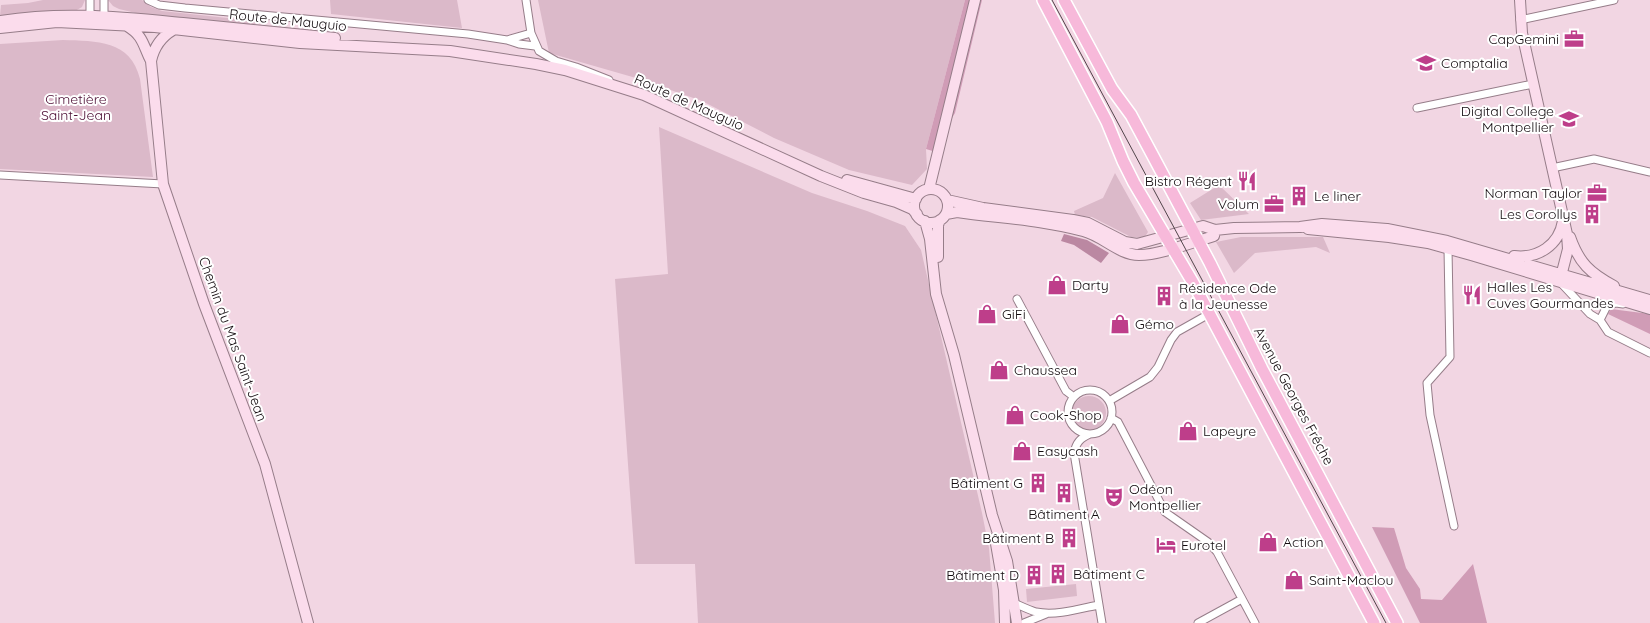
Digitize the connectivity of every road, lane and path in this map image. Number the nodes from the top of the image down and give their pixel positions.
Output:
1 (90, 0) edge
2 (104, 0) edge
3 (148, 0) edge
4 (526, 0) edge
5 (975, 0) edge
6 (1043, 0) edge
7 (1064, 0) edge
8 (1520, 0) edge
9 (1614, 0) edge
10 (104, 16) junction
11 (90, 19) junction
12 (1520, 20) junction
13 (0, 21) edge
14 (155, 24) junction
15 (127, 26) junction
16 (0, 28) edge
17 (173, 30) junction
18 (531, 33) junction
19 (507, 40) junction
20 (143, 42) junction
21 (159, 42) junction
22 (535, 46) junction
23 (423, 49) junction
24 (151, 61) junction
25 (1533, 84) junction
26 (644, 95) junction
27 (1417, 108) dead end
28 (793, 163) junction
29 (1552, 168) junction
30 (1650, 172) edge
31 (0, 175) edge
32 (163, 184) junction
33 (929, 189) junction
34 (916, 199) junction
35 (947, 200) junction
36 (943, 217) junction
37 (921, 218) junction
38 (1563, 220) junction
39 (1192, 229) junction
40 (1215, 230) junction
41 (1165, 237) junction
42 (1198, 241) junction
43 (1447, 245) junction
44 (1172, 248) junction
45 (1561, 278) junction
46 (1017, 299) dead end
47 (1650, 303) edge
48 (1638, 305) junction
49 (1209, 314) junction
50 (944, 316) junction
51 (1600, 320) junction
52 (1650, 353) edge
53 (1074, 397) junction
54 (1109, 401) junction
55 (1111, 418) junction
56 (1090, 434) junction
57 (992, 515) junction
58 (1454, 526) dead end
59 (1242, 599) junction
60 (1098, 605) junction
61 (1048, 612) junction
62 (1012, 618) edge
63 (308, 623) edge
64 (1024, 623) edge
65 (1102, 623) edge
66 (1198, 623) edge
67 (1255, 623) edge
68 (1374, 623) edge
69 (1397, 623) edge

1 - 11 street
2 - 10 street
3 - 19 street
4 - 18 street
5 - 33 main road
6 - 41 main road
7 - 39 main road, Avenue Georges Frêche
8 - 12 main road
9 - 12 street
10 - 11 main road
10 - 14 main road, Route de Mauguio
11 - 13 main road, Route de Mauguio
11 - 15 main road, Route de Mauguio
11 - 16 main road, Route de Mauguio
12 - 25 main road
14 - 15 main road, Route de Mauguio
14 - 17 main road, Route de Mauguio
14 - 20 main road
14 - 21 main road
14 - 23 main road, Route de Mauguio
15 - 20 main road, Chemin du Mas Saint-Jean
17 - 21 main road, Chemin du Mas Saint-Jean
17 - 23 main road, Route de Mauguio
18 - 19 street
18 - 22 street
19 - 22 street
20 - 24 main road, Chemin du Mas Saint-Jean
21 - 24 main road, Chemin du Mas Saint-Jean
22 - 26 street
23 - 26 main road, Route de Mauguio
24 - 32 main road, Chemin du Mas Saint-Jean
25 - 27 street
25 - 29 main road
26 - 28 main road, Route de Mauguio
28 - 34 main road, Route de Mauguio
28 - 37 main road, Route de Mauguio
29 - 30 street
29 - 38 main road
31 - 32 street
32 - 63 main road, Chemin du Mas Saint-Jean
33 - 34 main road
33 - 35 main road
34 - 37 main road
35 - 36 main road
35 - 41 main road
36 - 37 main road
36 - 44 main road
36 - 50 main road
37 - 50 main road
38 - 43 main road
38 - 45 main road
38 - 47 main road
39 - 40 main road
39 - 41 main road
39 - 42 main road, Avenue Georges Frêche
40 - 42 main road
40 - 43 main road
41 - 44 main road
42 - 44 main road
42 - 69 main road, Avenue Georges Frêche
43 - 45 main road
43 - 45 main road
43 - 58 street
44 - 49 main road
45 - 47 main road
45 - 48 main road
45 - 51 street
46 - 53 street
47 - 48 main road
48 - 51 street
49 - 54 street
49 - 68 main road
50 - 57 main road
51 - 52 street
53 - 54 street
53 - 56 street
54 - 55 street
55 - 56 street
55 - 59 street
56 - 60 street
57 - 62 main road
57 - 62 main road
59 - 66 street
59 - 67 street
60 - 61 street
60 - 65 street
61 - 62 street
61 - 64 street

